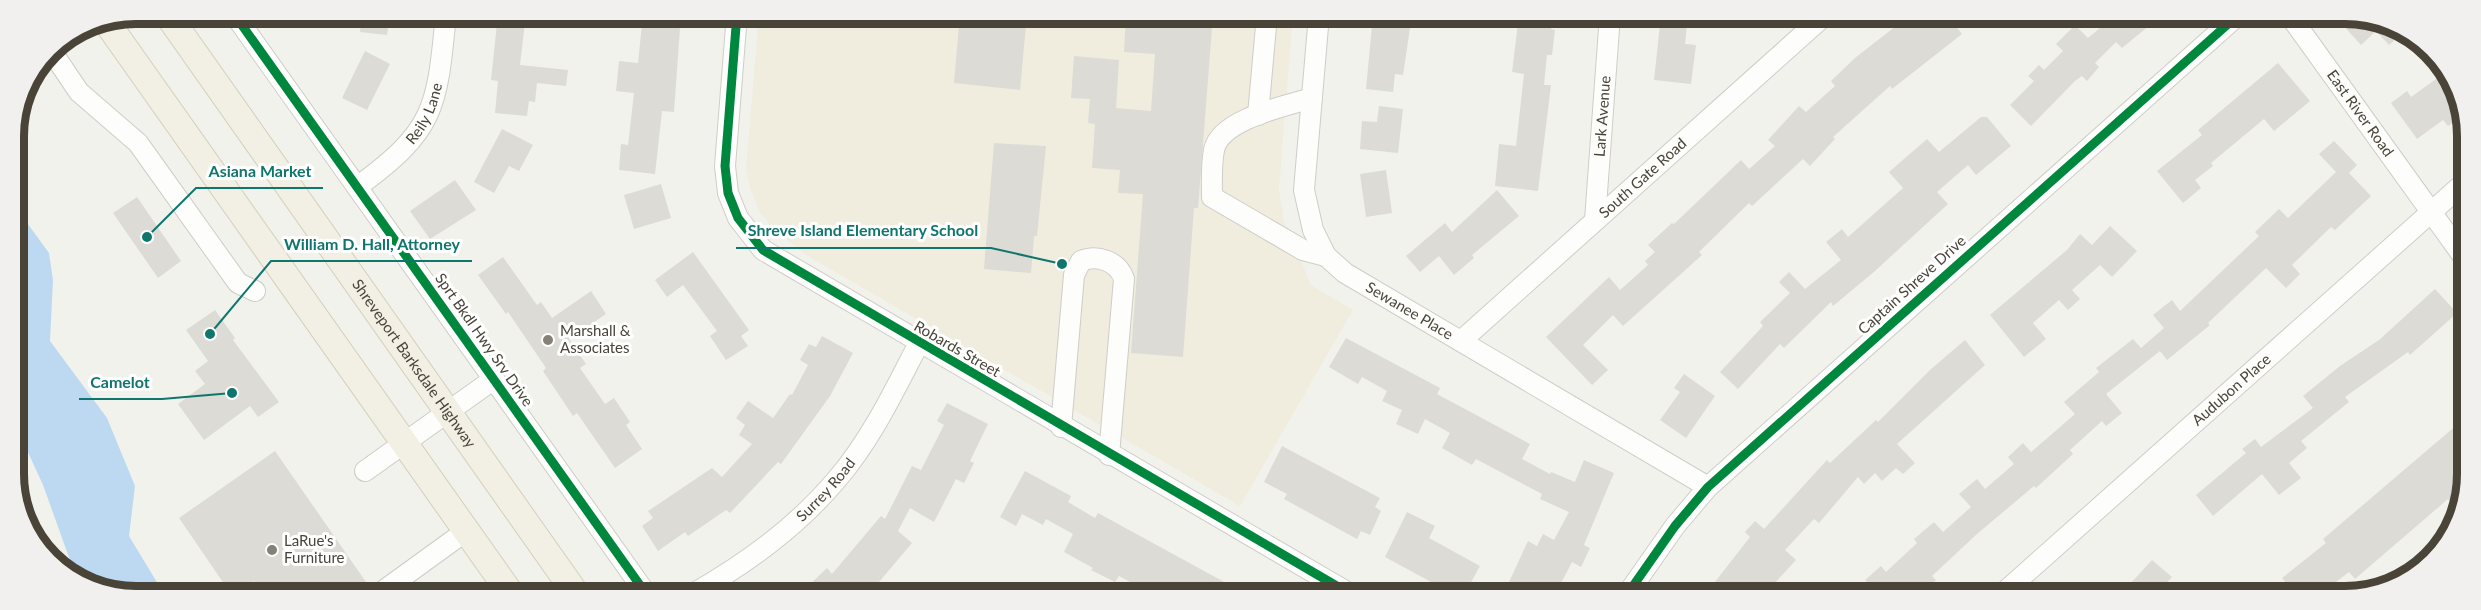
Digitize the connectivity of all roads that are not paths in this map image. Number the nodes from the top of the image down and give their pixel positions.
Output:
1 (174, 24) edge
2 (241, 24) edge
3 (445, 24) edge
4 (736, 24) edge
5 (1266, 24) edge
6 (1318, 24) edge
7 (1609, 24) edge
8 (1815, 24) edge
9 (2228, 24) edge
10 (2295, 24) edge
11 (110, 27) edge
12 (56, 58) edge
13 (1312, 98) junction
14 (1258, 115) junction
15 (357, 187) junction
16 (2457, 189) edge
17 (2432, 212) junction
18 (1595, 220) junction
19 (2457, 248) edge
20 (1326, 256) junction
21 (255, 291) dead end
22 (1461, 341) junction
23 (919, 343) junction
24 (494, 380) junction
25 (448, 412) junction
26 (1061, 427) junction
27 (405, 442) junction
28 (1109, 455) junction
29 (365, 471) dead end
30 (1708, 487) junction
31 (466, 531) junction
32 (391, 586) edge
33 (505, 586) edge
34 (571, 586) edge
35 (641, 586) edge
36 (707, 586) edge
37 (1336, 586) edge
38 (1633, 586) edge
39 (2011, 586) edge

1 - 25 main road, Shreveport Barksdale Highway
2 - 15 street, Sprt Bkdl Hwy Srv Drive
3 - 15 street, Reily Lane
4 - 23 street, Robards Street
5 - 14 street
6 - 13 street, Sewanee Place
7 - 18 street, Lark Avenue
8 - 18 street, South Gate Road
9 - 30 street, Captain Shreve Drive
10 - 17 street, East River Road
11 - 27 main road
12 - 21 street
13 - 14 street
13 - 20 street, Sewanee Place
14 - 20 street
15 - 24 street, Sprt Bkdl Hwy Srv Drive
16 - 17 street, Audubon Place
17 - 19 street, East River Road
17 - 39 street, Audubon Place
18 - 22 street, South Gate Road
20 - 22 street, Sewanee Place
22 - 30 street, Sewanee Place
23 - 26 street, Robards Street
23 - 36 street, Surrey Road
24 - 25 street
24 - 35 street, Sprt Bkdl Hwy Srv Drive
25 - 27 street
25 - 34 main road, Shreveport Barksdale Highway
26 - 28 street, Robards Street
26 - 28 street
27 - 29 street
27 - 31 main road
28 - 37 street, Robards Street
30 - 38 street, Captain Shreve Drive
31 - 32 street
31 - 33 main road

